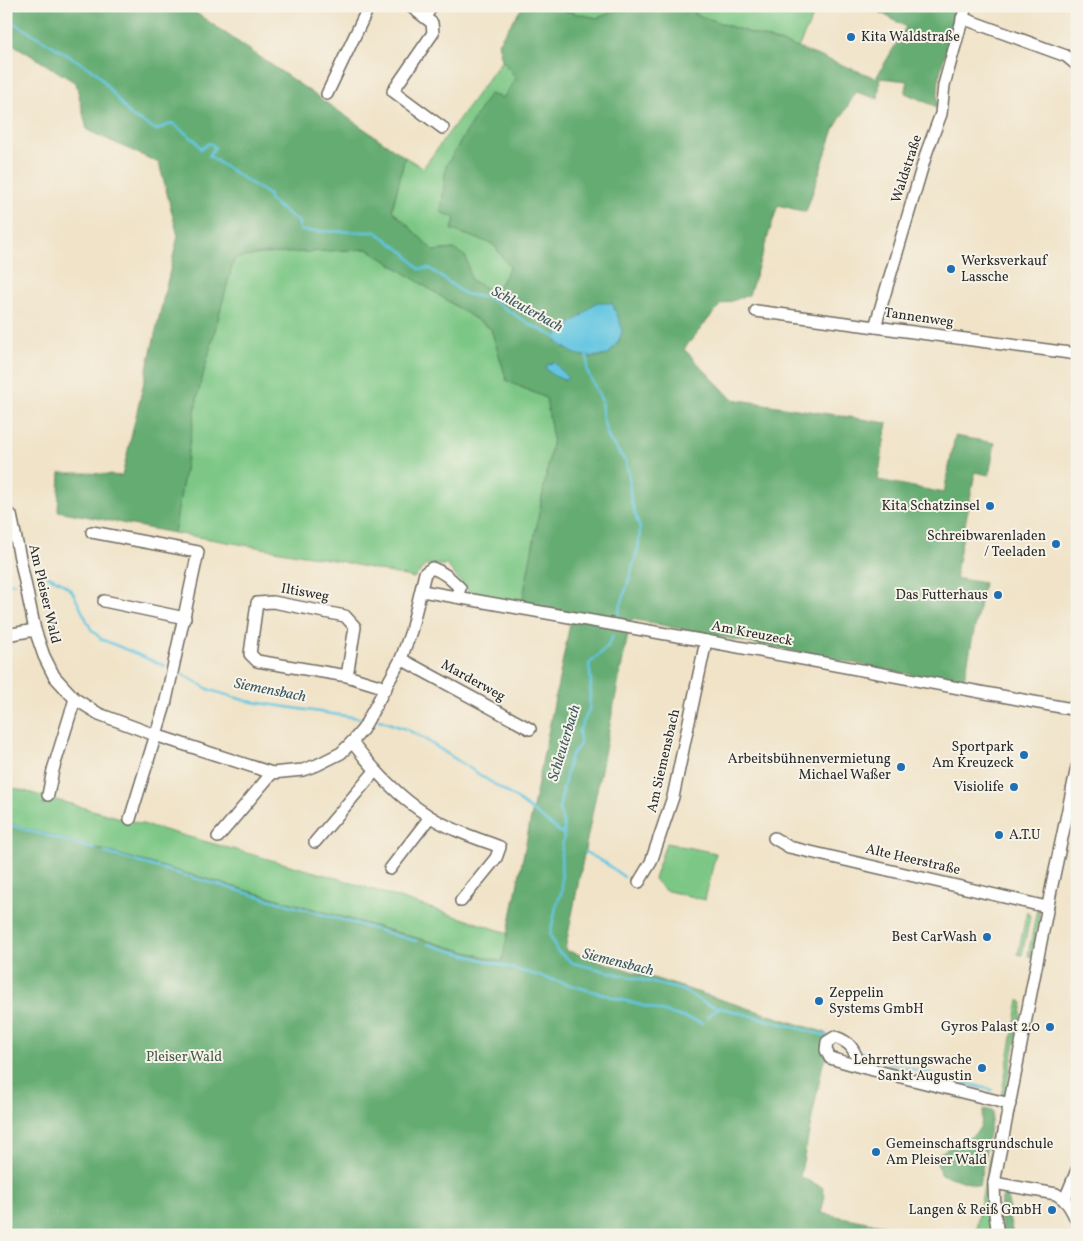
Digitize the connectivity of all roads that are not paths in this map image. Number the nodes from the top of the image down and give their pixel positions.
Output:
1 (369, 6) edge
2 (410, 6) edge
3 (432, 6) edge
4 (966, 6) edge
5 (425, 16) junction
6 (962, 18) junction
7 (1077, 65) edge
8 (327, 94) dead end
9 (443, 128) dead end
10 (756, 311) dead end
11 (875, 327) junction
12 (1077, 354) edge
13 (11, 515) dead end
14 (92, 532) dead end
15 (422, 591) junction
16 (457, 597) junction
17 (104, 601) dead end
18 (185, 618) junction
19 (35, 630) junction
20 (6, 636) edge
21 (706, 641) junction
22 (401, 659) junction
23 (347, 676) junction
24 (386, 688) junction
25 (75, 699) junction
26 (1077, 710) edge
27 (530, 729) dead end
28 (155, 735) junction
29 (352, 742) junction
30 (1077, 767) edge
31 (375, 771) junction
32 (272, 773) junction
33 (48, 795) dead end
34 (430, 817) junction
35 (130, 819) dead end
36 (218, 837) dead end
37 (774, 838) dead end
38 (315, 842) dead end
39 (390, 868) dead end
40 (639, 882) dead end
41 (462, 901) dead end
42 (1047, 907) junction
43 (861, 1067) dead end
44 (1010, 1104) junction
45 (1077, 1170) edge
46 (994, 1183) junction
47 (1064, 1199) junction
48 (1077, 1221) edge
49 (998, 1235) edge

1 - 8 street
2 - 5 street
3 - 5 street
4 - 6 street, Waldstraße
5 - 9 street
6 - 7 street
6 - 11 street, Waldstraße
10 - 11 street, Tannenweg
11 - 12 street, Tannenweg
13 - 19 street, Am Pleiser Wald
14 - 18 street
15 - 16 street, Am Kreuzeck
15 - 16 street, Am Pleiser Wald
15 - 22 street, Am Pleiser Wald
16 - 21 street, Am Kreuzeck
17 - 18 street
18 - 28 street
19 - 20 street
19 - 25 street, Am Pleiser Wald
21 - 26 street, Am Kreuzeck
21 - 40 street, Am Siemensbach
22 - 24 street, Am Pleiser Wald
22 - 27 street, Marderweg
23 - 23 street, Iltisweg
23 - 24 street, Iltisweg
24 - 29 street, Am Pleiser Wald
25 - 28 street, Am Pleiser Wald
25 - 33 street
28 - 32 street, Am Pleiser Wald
28 - 35 street
29 - 31 street
29 - 32 street, Am Pleiser Wald
30 - 42 street
31 - 34 street
31 - 38 street
32 - 36 street
34 - 39 street
34 - 41 street
37 - 42 street, Alte Heerstraße
42 - 44 street
43 - 44 street
44 - 46 street
45 - 47 street
46 - 47 street
46 - 49 street
47 - 48 street

